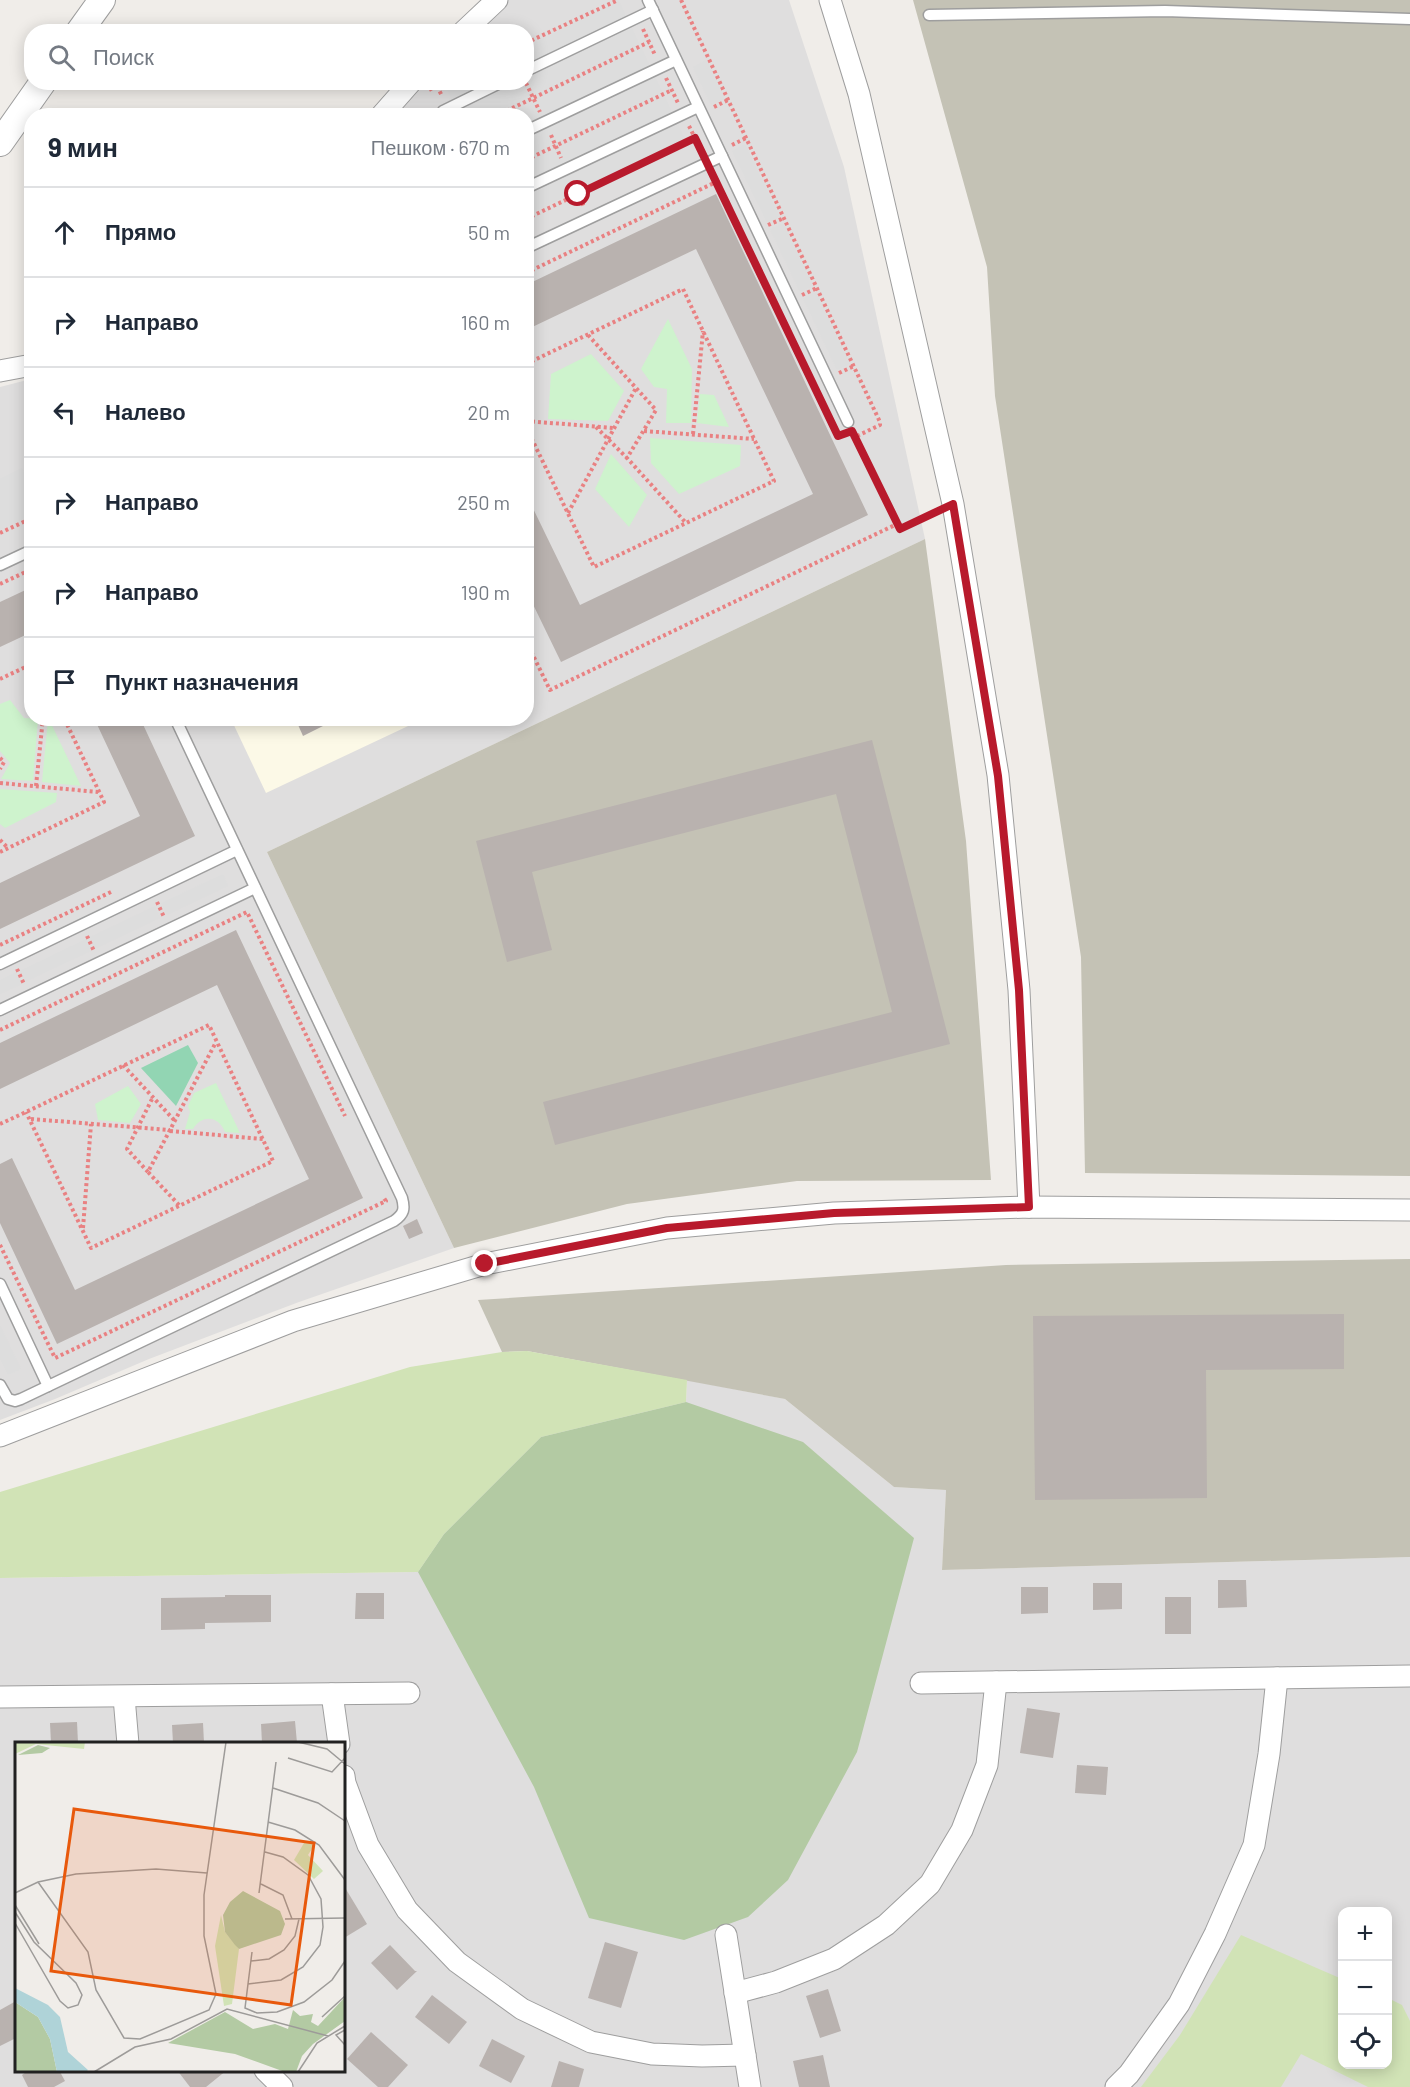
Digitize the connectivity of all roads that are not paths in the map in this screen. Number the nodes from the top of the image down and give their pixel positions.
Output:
1 (102, 0) edge
2 (497, 0) edge
3 (830, 0) edge
4 (650, 5) edge
5 (929, 15) dead end
6 (1410, 19) edge
7 (85, 24) edge
8 (472, 24) edge
9 (676, 60) junction
10 (534, 67) edge
11 (37, 90) edge
12 (414, 90) edge
13 (486, 90) edge
14 (698, 107) junction
15 (24, 108) edge
16 (391, 108) edge
17 (449, 108) edge
18 (24, 109) edge
19 (534, 127) edge
20 (0, 142) edge
21 (722, 156) junction
22 (534, 184) edge
23 (534, 244) edge
24 (24, 366) edge
25 (0, 371) edge
26 (848, 422) dead end
27 (24, 554) edge
28 (0, 565) edge
29 (179, 726) edge
30 (237, 850) junction
31 (255, 888) junction
32 (0, 964) edge
33 (0, 1010) edge
34 (1029, 1207) junction
35 (1410, 1210) edge
36 (0, 1284) edge
37 (0, 1385) edge
38 (48, 1386) junction
39 (0, 1436) edge
40 (1410, 1676) edge
41 (1277, 1678) junction
42 (996, 1682) junction
43 (921, 1683) dead end
44 (409, 1693) dead end
45 (332, 1694) junction
46 (0, 1697) edge
47 (124, 1697) junction
48 (128, 1742) edge
49 (339, 1742) edge
50 (345, 1784) edge
51 (726, 1935) dead end
52 (735, 1993) junction
53 (745, 2055) junction
54 (268, 2072) edge
55 (282, 2087) edge
56 (750, 2087) edge
57 (1116, 2087) edge

1 - 7 street
2 - 8 street
3 - 34 street
4 - 9 lane
4 - 10 lane
5 - 6 lane
9 - 14 lane
9 - 19 lane
11 - 15 street
12 - 16 street
13 - 17 lane
14 - 21 lane
14 - 22 lane
18 - 20 street
21 - 23 lane
21 - 26 lane
24 - 25 street
27 - 28 lane
29 - 30 lane
30 - 31 lane
30 - 32 lane
31 - 33 lane
31 - 38 lane
34 - 35 street
34 - 39 street
36 - 38 lane
37 - 38 lane
40 - 41 street
41 - 42 street
41 - 57 street
42 - 43 street
42 - 52 street
44 - 45 street
45 - 47 street
45 - 49 street
46 - 47 street
47 - 48 street
50 - 53 street
51 - 52 street
52 - 53 street
53 - 56 street
54 - 55 street

